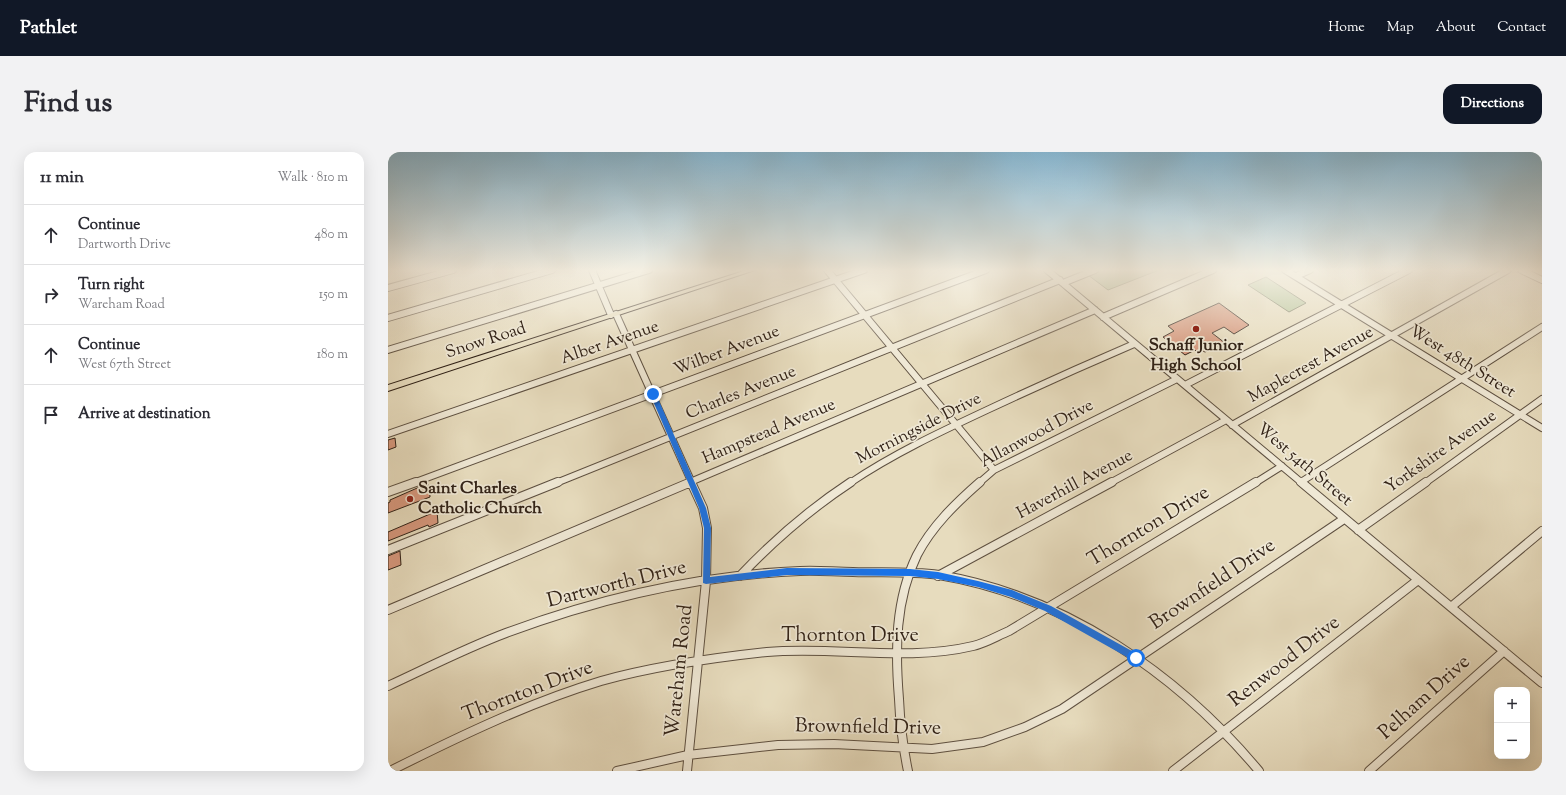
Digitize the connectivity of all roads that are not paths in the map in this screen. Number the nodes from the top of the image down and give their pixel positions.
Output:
1 (453, 299) edge
2 (553, 299) edge
3 (605, 299) edge
4 (663, 299) edge
5 (781, 299) edge
6 (852, 299) edge
7 (907, 299) edge
8 (1017, 299) edge
9 (1082, 299) edge
10 (1145, 299) edge
11 (1334, 299) edge
12 (1352, 299) edge
13 (1456, 299) edge
14 (1342, 304) junction
15 (1096, 310) junction
16 (865, 314) junction
17 (614, 315) junction
18 (1103, 317) junction
19 (388, 318) edge
20 (1542, 327) edge
21 (1392, 335) junction
22 (1134, 344) junction
23 (893, 347) junction
24 (388, 350) edge
25 (632, 350) junction
26 (1177, 379) junction
27 (1462, 379) junction
28 (922, 384) junction
29 (1184, 386) junction
30 (388, 388) edge
31 (653, 394) junction
32 (1542, 399) edge
33 (1520, 414) junction
34 (1229, 422) junction
35 (956, 424) junction
36 (1542, 428) edge
37 (388, 434) edge
38 (671, 436) junction
39 (1282, 466) junction
40 (994, 470) junction
41 (691, 481) junction
42 (1301, 482) junction
43 (388, 492) edge
44 (1344, 518) junction
45 (1358, 530) junction
46 (1542, 531) edge
47 (388, 550) edge
48 (910, 572) junction
49 (740, 576) junction
50 (938, 576) junction
51 (1418, 580) junction
52 (706, 581) junction
53 (1451, 607) junction
54 (1048, 608) junction
55 (388, 610) edge
56 (1504, 651) junction
57 (896, 654) junction
58 (1136, 658) junction
59 (698, 660) junction
60 (1542, 683) edge
61 (388, 686) edge
62 (1225, 731) junction
63 (902, 747) junction
64 (688, 755) junction
65 (390, 771) edge
66 (617, 771) edge
67 (687, 771) edge
68 (908, 771) edge
69 (1173, 771) edge
70 (1260, 771) edge
71 (1369, 771) edge

1 - 19 street
2 - 24 street
3 - 17 street, Wareham Road
4 - 17 main road, Snow Road
5 - 25 street, Alber Avenue
6 - 16 street
7 - 16 street, Wilber Avenue
8 - 23 street, Charles Avenue
9 - 15 street, West 54th Street
10 - 18 street
11 - 14 street, West 48th Street
12 - 14 street
13 - 21 street, Maplecrest Avenue
14 - 21 street, West 48th Street
14 - 29 street
15 - 18 street, West 54th Street
15 - 28 street, Hampstead Avenue
16 - 23 street
16 - 31 street, Wilber Avenue
17 - 25 street, Wareham Road
17 - 30 main road, Snow Road
18 - 22 street, West 54th Street
20 - 27 street
21 - 27 street, West 48th Street
21 - 34 street, Maplecrest Avenue
22 - 26 street, West 54th Street
22 - 35 street, Morningside Drive
23 - 28 street
23 - 38 street, Charles Avenue
25 - 31 street, Wareham Road
25 - 37 street, Alber Avenue
26 - 29 street, West 54th Street
26 - 40 street, Allanwood Drive
27 - 33 street, West 48th Street
27 - 42 street
28 - 35 street
28 - 41 street, Hampstead Avenue
29 - 34 street, West 54th Street
31 - 38 street, Wareham Road
31 - 43 street, Wilber Avenue
32 - 33 street, Yorkshire Avenue
33 - 36 street, West 48th Street
33 - 45 street, Yorkshire Avenue
34 - 39 street, West 54th Street
34 - 50 street, Haverhill Avenue
35 - 40 street
35 - 49 street, Morningside Drive
38 - 41 street, Wareham Road
38 - 47 street, Charles Avenue
39 - 42 street, West 54th Street
39 - 54 street, Thornton Drive
40 - 48 street, Allanwood Drive
41 - 52 street, Wareham Road
41 - 55 street, Hampstead Avenue
42 - 44 street, West 54th Street
44 - 45 street, West 54th Street
44 - 58 street, Brownfield Drive
45 - 51 street, West 54th Street
46 - 53 street
48 - 49 street, Dartworth Drive
48 - 50 street, Dartworth Drive
48 - 57 street, Allanwood Drive
49 - 52 street, Dartworth Drive
50 - 54 street, Dartworth Drive
51 - 53 street, West 54th Street
51 - 62 street, Renwood Drive
52 - 59 street, Wareham Road
52 - 61 street, Dartworth Drive
53 - 56 street, West 54th Street
54 - 57 street, Thornton Drive
54 - 58 street, Dartworth Drive
56 - 60 street, West 54th Street
56 - 71 street, Pelham Drive
57 - 59 street, Thornton Drive
57 - 63 street, Allanwood Drive
58 - 62 street, Dartworth Drive
58 - 63 street, Brownfield Drive
59 - 64 street, Wareham Road
59 - 65 street, Thornton Drive
62 - 69 street, Renwood Drive
62 - 70 street, Dartworth Drive
63 - 64 street, Brownfield Drive
63 - 68 street, Allanwood Drive
64 - 66 street, Brownfield Drive
64 - 67 street, Wareham Road

